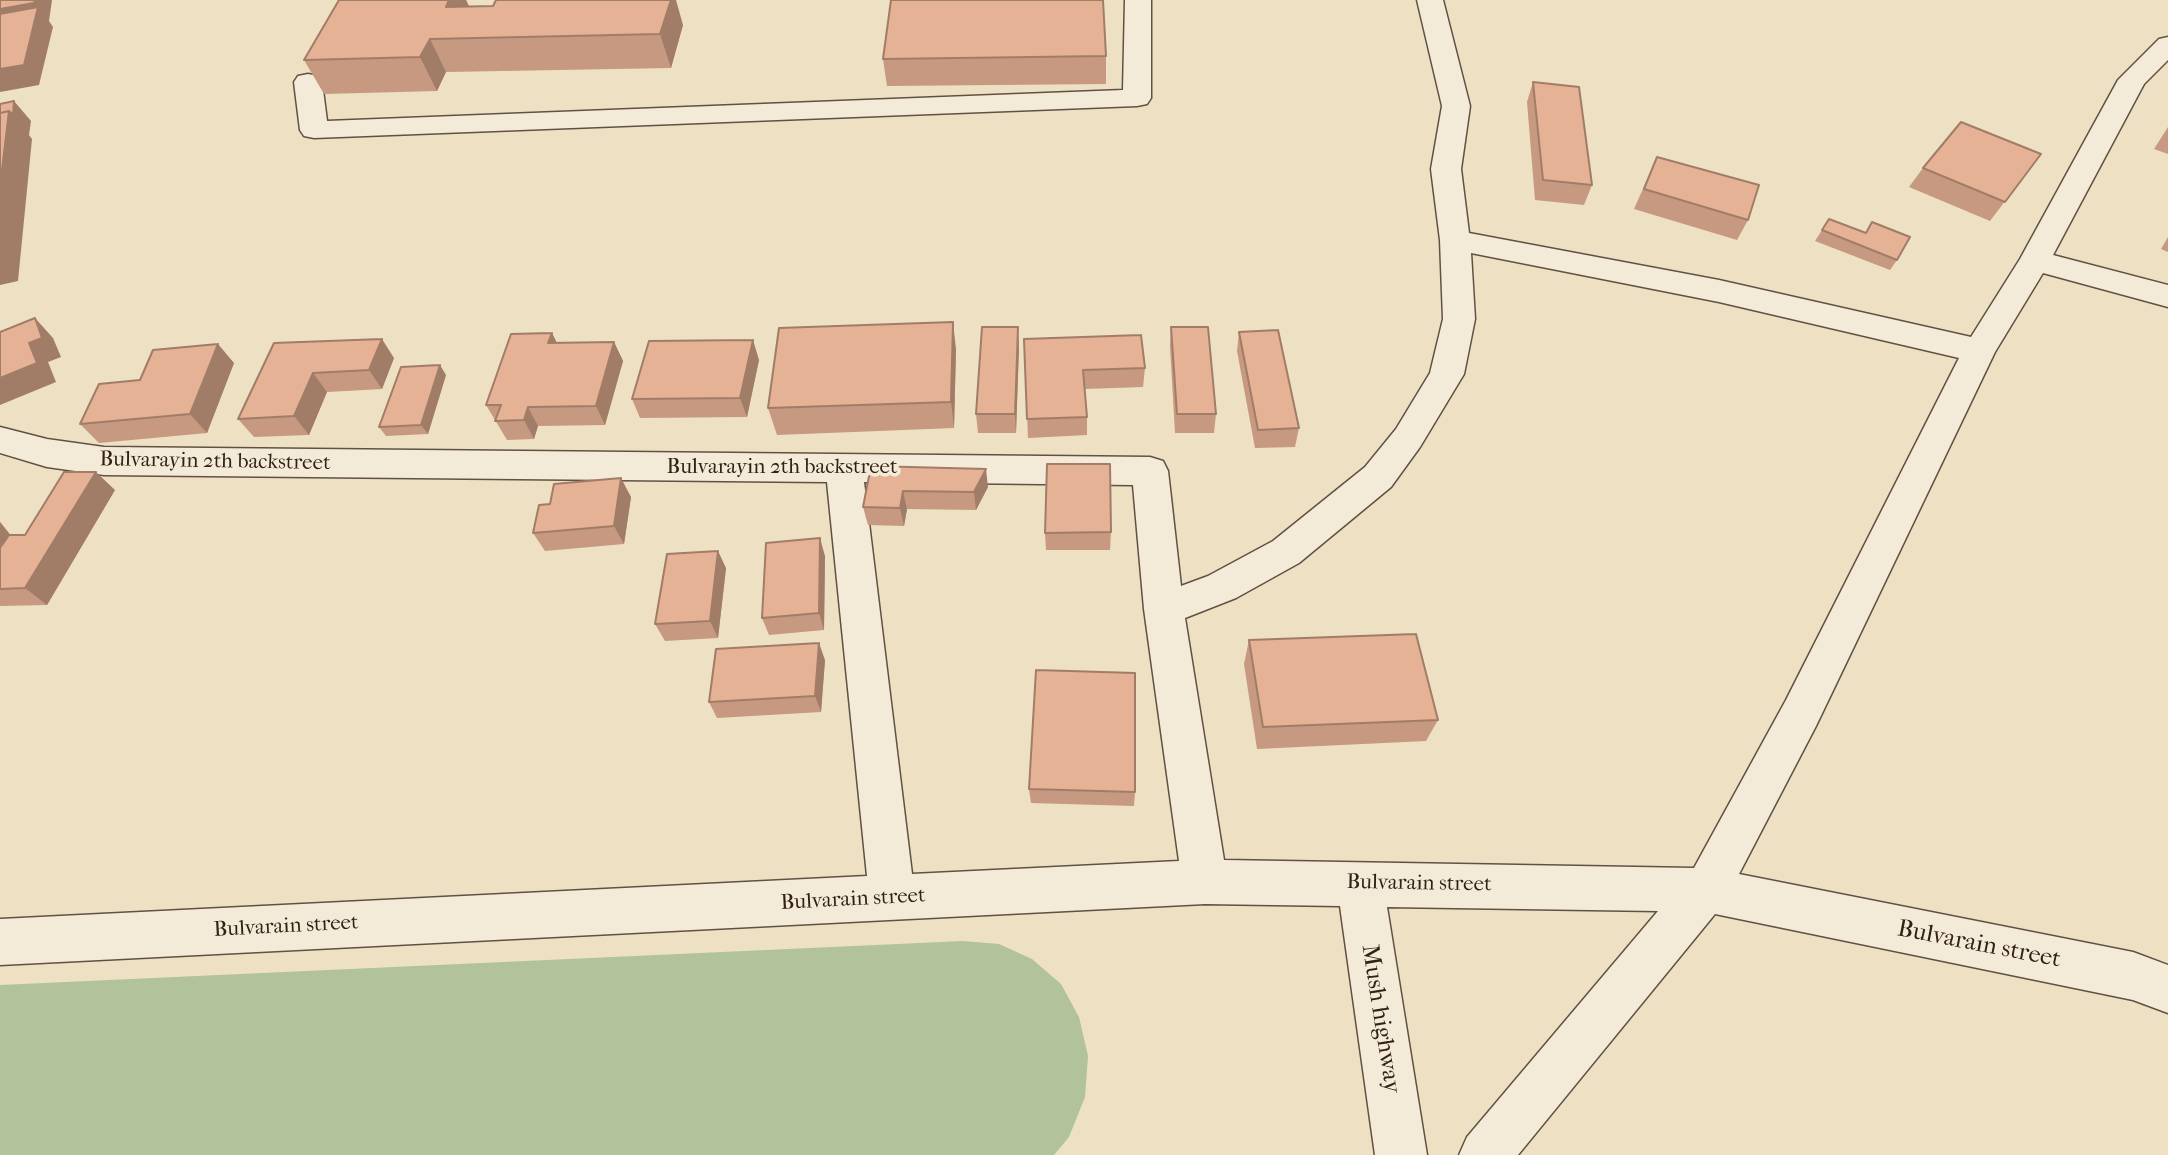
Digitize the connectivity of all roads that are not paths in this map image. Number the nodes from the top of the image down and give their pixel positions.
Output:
1 (1138, 0) edge
2 (1430, 0) edge
3 (2168, 46) edge
4 (308, 82) edge
5 (1454, 240) junction
6 (2035, 260) junction
7 (2168, 296) edge
8 (1979, 351) junction
9 (0, 440) edge
10 (844, 468) junction
11 (1164, 609) junction
12 (1205, 882) junction
13 (1360, 883) junction
14 (1706, 890) junction
15 (892, 898) junction
16 (0, 942) edge
17 (2168, 989) edge
18 (1401, 1155) edge
19 (1485, 1155) edge

1 - 4 street
2 - 5 street
3 - 6 street
5 - 8 street
5 - 11 street
6 - 7 street
6 - 8 street
8 - 14 street
9 - 10 street, Bulvarayin 2th backstreet
10 - 11 street, Bulvarayin 2th backstreet
10 - 15 street
11 - 12 street, Bulvarayin 2th backstreet
12 - 13 street, Bulvarain street
12 - 15 street, Bulvarain street
13 - 14 street, Bulvarain street
13 - 18 street, Mush highway
14 - 17 street, Bulvarain street
14 - 19 street
15 - 16 street, Bulvarain street

